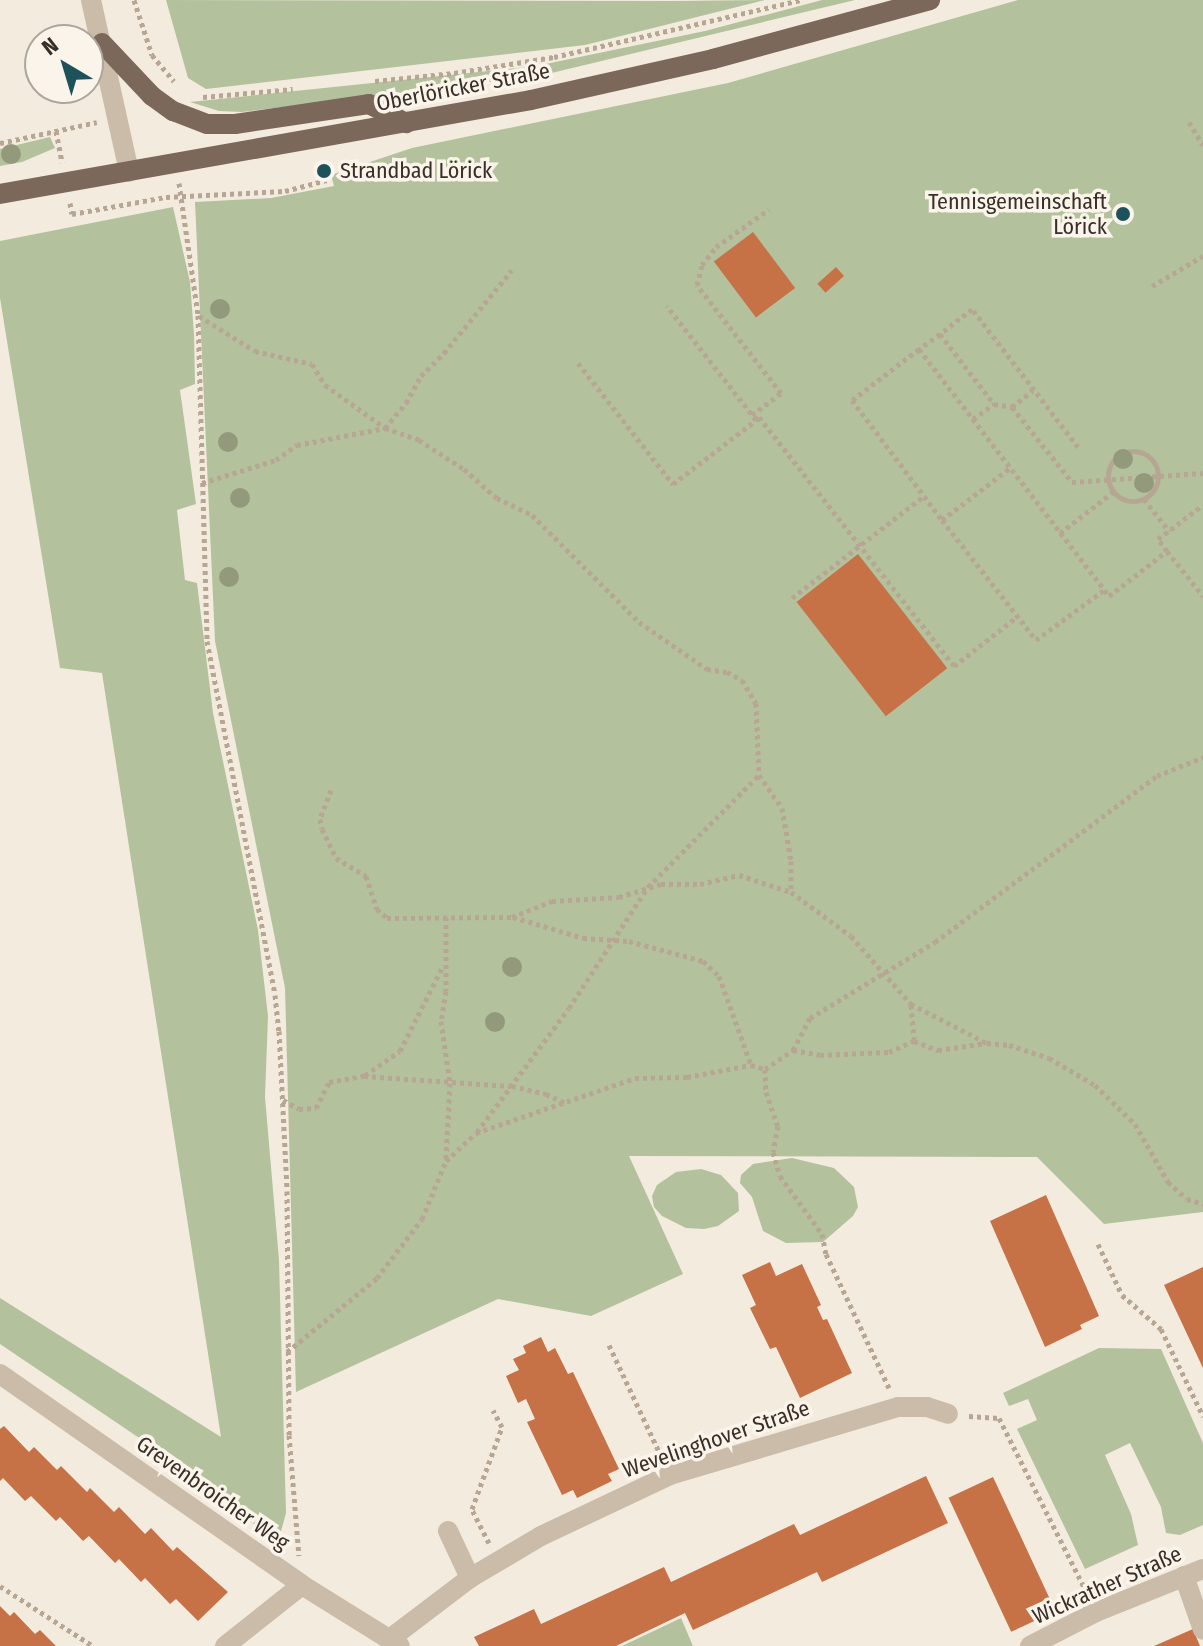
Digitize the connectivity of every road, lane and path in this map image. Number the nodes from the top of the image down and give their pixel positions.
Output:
1 (91, 0) edge
2 (134, 0) edge
3 (800, 0) edge
4 (930, 0) edge
5 (97, 24) edge
6 (104, 45) edge
7 (104, 52) edge
8 (170, 74) dead end
9 (364, 82) dead end
10 (304, 88) dead end
11 (199, 98) dead end
12 (118, 118) junction
13 (1189, 122) dead end
14 (406, 123) junction
15 (0, 143) edge
16 (1203, 145) edge
17 (174, 164) junction
18 (324, 171) dead end
19 (129, 172) junction
20 (0, 194) edge
21 (183, 198) junction
22 (769, 209) dead end
23 (72, 214) dead end
24 (1203, 256) edge
25 (512, 270) dead end
26 (1152, 286) dead end
27 (667, 306) dead end
28 (198, 315) junction
29 (940, 334) junction
30 (919, 349) junction
31 (578, 363) dead end
32 (1033, 390) junction
33 (994, 404) junction
34 (1012, 407) junction
35 (754, 417) junction
36 (973, 419) junction
37 (385, 428) junction
38 (1078, 447) dead end
39 (1010, 468) junction
40 (1203, 473) edge
41 (1158, 476) junction
42 (1108, 480) junction
43 (202, 483) junction
44 (1113, 492) junction
45 (924, 496) junction
46 (1144, 499) junction
47 (1203, 505) edge
48 (942, 520) junction
49 (1169, 531) junction
50 (1060, 533) junction
51 (860, 546) junction
52 (1167, 551) junction
53 (1104, 590) junction
54 (1203, 596) edge
55 (792, 598) dead end
56 (1018, 616) junction
57 (1203, 757) edge
58 (759, 775) junction
59 (331, 790) dead end
60 (648, 887) junction
61 (791, 892) junction
62 (446, 917) junction
63 (512, 917) junction
64 (612, 942) junction
65 (444, 964) junction
66 (886, 973) junction
67 (911, 1004) junction
68 (914, 1041) junction
69 (987, 1043) junction
70 (793, 1050) junction
71 (751, 1065) junction
72 (765, 1069) junction
73 (364, 1076) junction
74 (450, 1083) junction
75 (512, 1086) junction
76 (282, 1100) junction
77 (566, 1103) junction
78 (476, 1133) junction
79 (446, 1161) junction
80 (1203, 1204) edge
81 (1098, 1244) dead end
82 (609, 1345) dead end
83 (286, 1352) junction
84 (0, 1374) edge
85 (898, 1407) junction
86 (493, 1410) dead end
87 (948, 1414) joint
88 (1203, 1416) edge
89 (670, 1475) junction
90 (448, 1531) dead end
91 (498, 1561) junction
92 (1193, 1573) edge
93 (470, 1578) junction
94 (302, 1585) junction
95 (0, 1586) edge
96 (1096, 1612) junction
97 (1203, 1630) edge
98 (396, 1642) edge
99 (93, 1646) edge
100 (225, 1646) edge
101 (1030, 1646) edge

1 - 5 street
2 - 8 path
3 - 9 path
4 - 14 main road, Oberlöricker Straße
6 - 14 main road
7 - 12 street
10 - 11 path
12 - 15 path
12 - 19 street
13 - 16 path
14 - 17 main road, Oberlöricker Straße
17 - 19 main road, Oberlöricker Straße
17 - 21 path
18 - 21 path
19 - 20 main road, Oberlöricker Straße
21 - 23 path
21 - 28 path
22 - 35 path
24 - 26 path
25 - 37 path
27 - 35 path
28 - 37 path
28 - 43 path
29 - 30 path
29 - 32 path
29 - 33 path
30 - 36 path
30 - 45 path
31 - 35 path
32 - 34 path
32 - 38 path
33 - 34 path
33 - 36 path
34 - 42 path
35 - 51 path
36 - 39 path
37 - 43 path
37 - 58 path
39 - 48 path
39 - 50 path
40 - 41 path
41 - 42 path
41 - 42 path
41 - 46 path
42 - 44 path
43 - 76 path
44 - 46 path
44 - 50 path
45 - 48 path
45 - 51 path
46 - 49 path
47 - 49 path
48 - 56 path
49 - 52 path
50 - 53 path
51 - 55 path
51 - 56 path
52 - 53 path
52 - 54 path
53 - 56 path
57 - 66 path
58 - 60 path
58 - 61 path
59 - 62 path
60 - 61 path
60 - 63 path
60 - 64 path
61 - 66 path
62 - 63 path
62 - 65 path
63 - 64 path
64 - 71 path
64 - 75 path
65 - 73 path
65 - 74 path
66 - 67 path
66 - 70 path
67 - 68 path
67 - 69 path
68 - 69 path
68 - 70 path
69 - 80 path
70 - 72 path
71 - 72 path
71 - 77 path
72 - 85 path
73 - 74 path
73 - 76 path
74 - 75 path
74 - 79 path
75 - 77 path
75 - 78 path
76 - 83 path
77 - 78 path
78 - 79 path
79 - 83 path
81 - 88 path
82 - 89 path
83 - 94 path
84 - 94 street, Grevenbroicher Weg
85 - 87 street, Wevelinghover Straße
85 - 89 street, Wevelinghover Straße
86 - 91 path
87 - 96 path
89 - 91 street, Wevelinghover Straße
90 - 93 street
91 - 93 street, Wevelinghover Straße
92 - 96 street, Wickrather Straße
92 - 97 street
93 - 98 street, Wevelinghover Straße
94 - 98 street, Grevenbroicher Weg
94 - 100 street
95 - 99 path
96 - 101 street, Wickrather Straße

